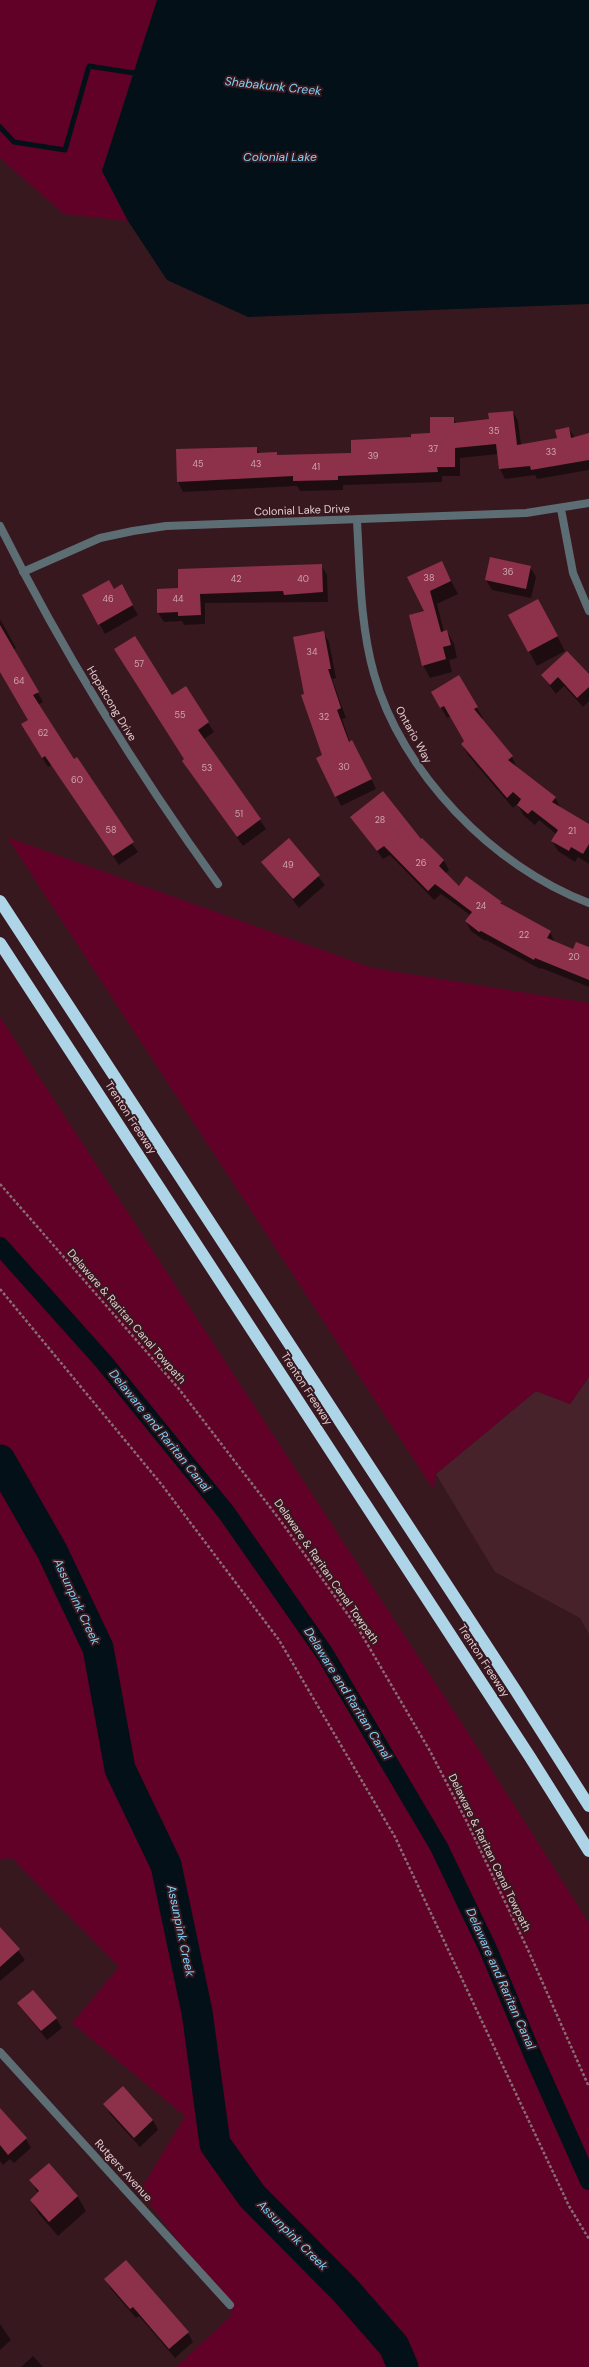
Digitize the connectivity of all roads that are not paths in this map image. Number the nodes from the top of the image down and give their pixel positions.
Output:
1 (589, 503) edge
2 (560, 509) junction
3 (357, 520) junction
4 (0, 526) edge
5 (23, 572) junction
6 (589, 611) edge
7 (218, 884) dead end
8 (0, 901) edge
9 (589, 902) edge
10 (0, 943) edge
11 (589, 1806) edge
12 (589, 1851) edge
13 (0, 2052) edge
14 (230, 2305) dead end

1 - 2 street, Colonial Lake Drive
2 - 3 street, Colonial Lake Drive
2 - 6 street
3 - 5 street, Colonial Lake Drive
3 - 9 street, Ontario Way
4 - 5 street, Hopatcong Drive
5 - 7 street, Hopatcong Drive
8 - 11 highway, Trenton Freeway
10 - 12 highway, Trenton Freeway
13 - 14 street, Rutgers Avenue

